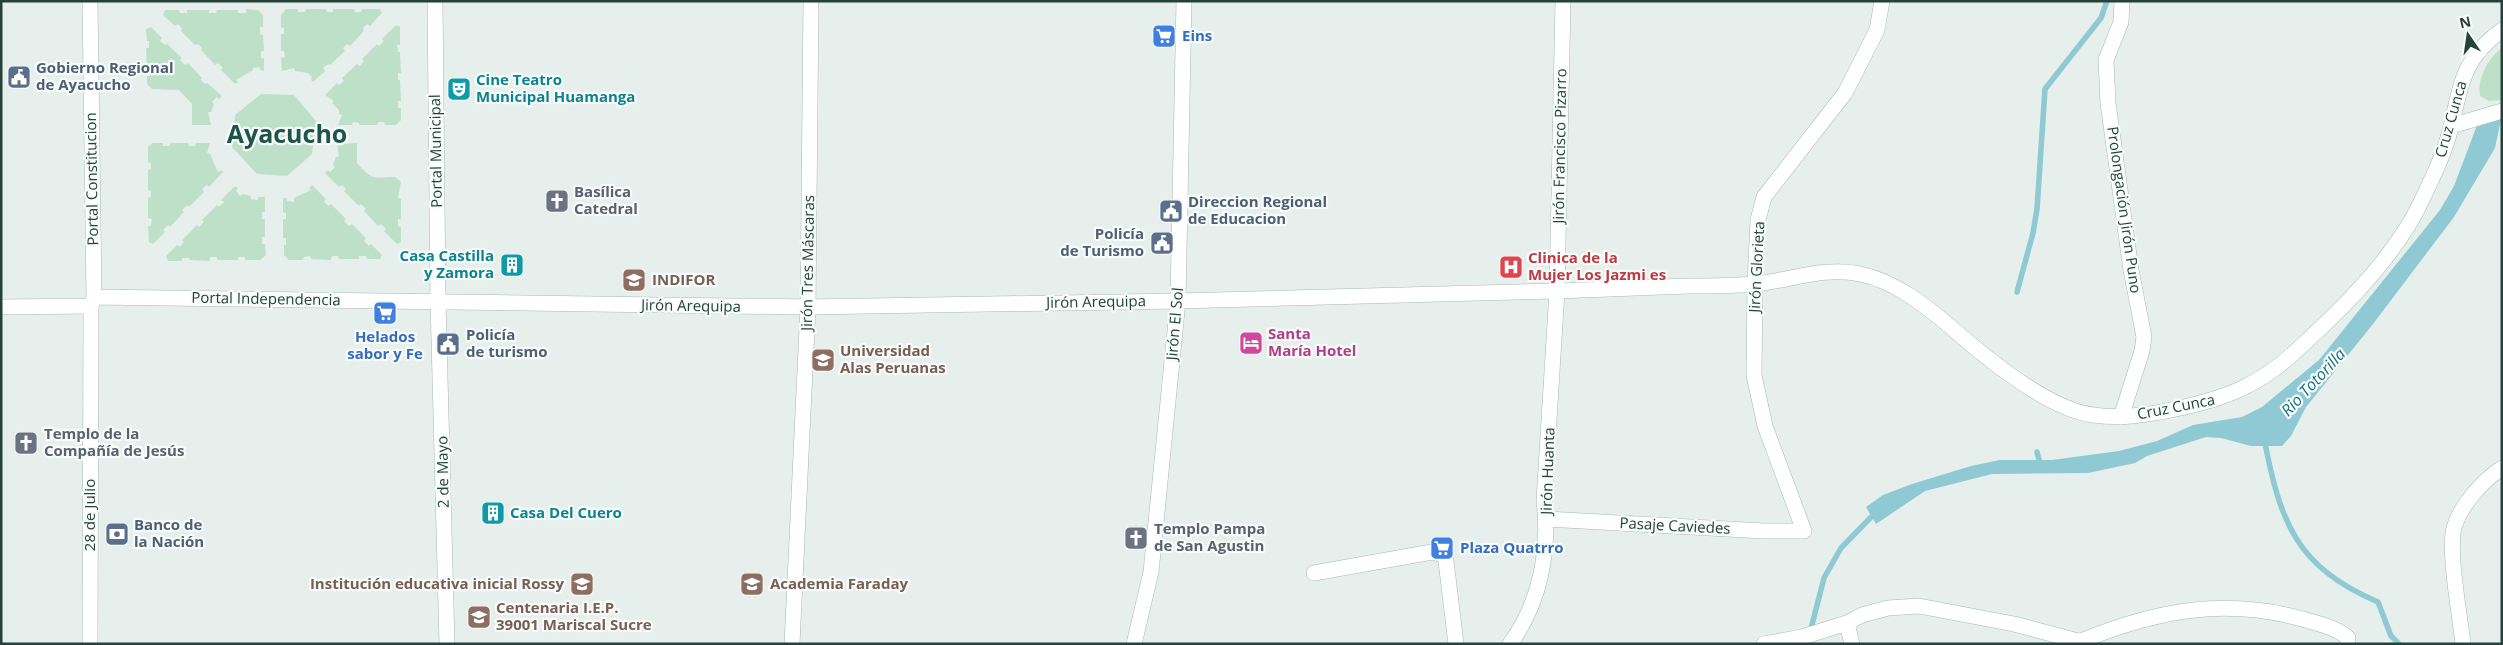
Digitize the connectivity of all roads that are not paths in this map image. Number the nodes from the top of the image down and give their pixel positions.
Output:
1 (90, 1) edge
2 (435, 1) edge
3 (811, 1) edge
4 (1184, 1) edge
5 (1563, 1) edge
6 (1882, 1) edge
7 (2122, 1) edge
8 (2502, 30) edge
9 (2502, 111) edge
10 (2451, 126) junction
11 (1755, 284) junction
12 (1557, 291) junction
13 (92, 301) junction
14 (438, 301) junction
15 (1178, 301) junction
16 (1, 307) edge
17 (808, 307) junction
18 (2121, 417) junction
19 (2502, 468) edge
20 (1546, 519) junction
21 (1804, 531) joint
22 (1314, 573) dead end
23 (1847, 623) junction
24 (2084, 643) edge
25 (90, 644) edge
26 (447, 644) edge
27 (792, 644) edge
28 (1134, 644) edge
29 (1456, 644) edge
30 (1510, 644) edge
31 (1764, 644) edge
32 (1852, 644) edge
33 (2347, 644) edge
34 (2463, 644) edge

1 - 13 street, Portal Constitucion
2 - 14 street, Portal Municipal
3 - 17 street, Jirón Tres Máscaras
4 - 15 street, Jirón El Sol
5 - 12 street, Jirón Francisco Pizarro
6 - 11 street, Jirón Glorieta
7 - 18 street, Prolongación Jirón Puno
8 - 10 street, Cruz Cunca
9 - 10 street
10 - 18 street, Cruz Cunca
11 - 12 street, Jirón Arequipa
11 - 18 street, Cruz Cunca
11 - 21 street, Jirón Glorieta
12 - 15 street, Jirón Arequipa
12 - 20 street, Jirón Huanta
13 - 14 street, Portal Independencia
13 - 16 street, Portal Independencia
13 - 25 street, 28 de Julio
14 - 17 street, Jirón Arequipa
14 - 26 street, 2 de Mayo
15 - 17 street, Jirón Arequipa
15 - 28 street, Jirón El Sol
17 - 27 street, Jirón Tres Máscaras
19 - 34 street
20 - 21 street, Pasaje Caviedes
20 - 30 street, Jirón Huanta
22 - 29 street
23 - 24 street
23 - 31 street
23 - 32 street
24 - 33 street

